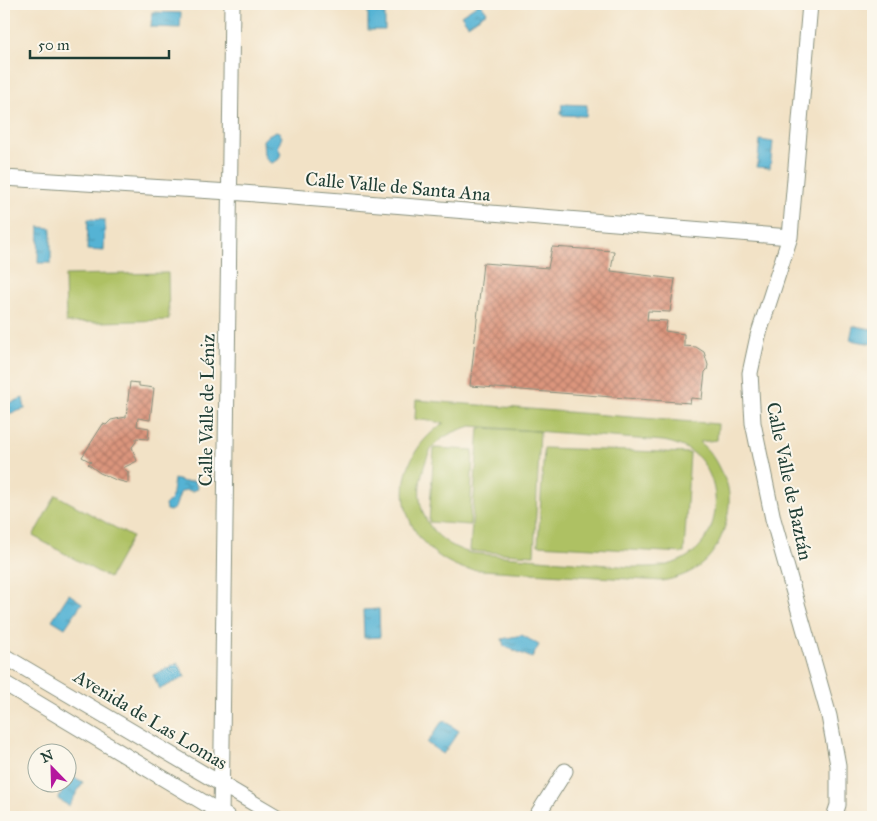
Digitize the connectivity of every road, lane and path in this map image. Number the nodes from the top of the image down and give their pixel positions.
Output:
1 (232, 4) edge
2 (810, 4) edge
3 (4, 178) edge
4 (230, 192) junction
5 (790, 237) junction
6 (4, 656) edge
7 (4, 683) edge
8 (566, 771) dead end
9 (220, 784) junction
10 (223, 816) edge
11 (277, 817) edge
12 (536, 817) edge
13 (834, 817) edge

1 - 4 street, Calle Valle de Léniz
2 - 5 street, Calle Valle de Baztán
3 - 4 street, Calle Valle de Santa Ana
4 - 5 street, Calle Valle de Santa Ana
4 - 9 street, Calle Valle de Léniz
5 - 13 street, Calle Valle de Baztán
6 - 9 street, Avenida de Las Lomas
7 - 10 street
8 - 12 street
9 - 10 street, Calle Valle de Léniz
9 - 11 street, Avenida de Las Lomas

